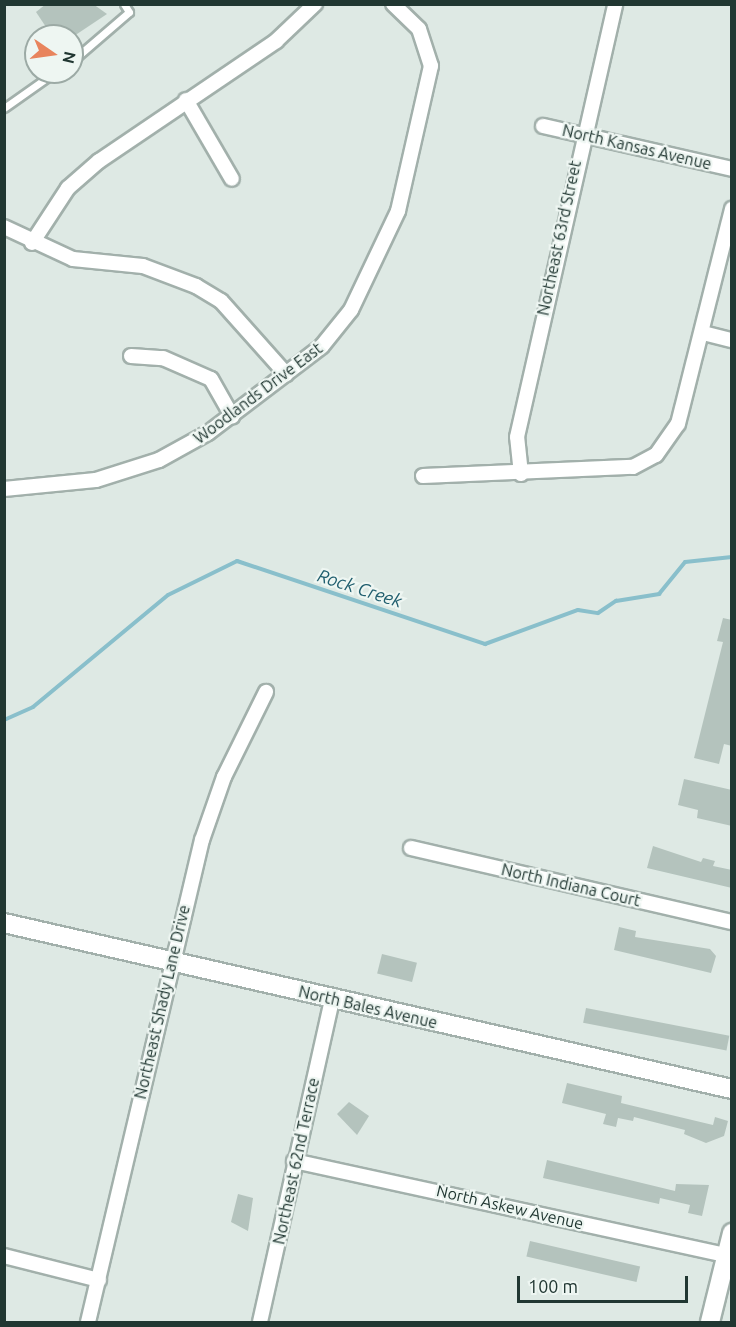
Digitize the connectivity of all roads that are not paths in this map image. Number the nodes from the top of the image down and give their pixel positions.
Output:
1 (124, 4) edge
2 (315, 4) edge
3 (393, 4) edge
4 (615, 4) edge
5 (84, 51) edge
6 (38, 84) edge
7 (186, 100) junction
8 (4, 108) edge
9 (543, 126) dead end
10 (581, 134) junction
11 (732, 169) edge
12 (232, 179) dead end
13 (732, 209) edge
14 (4, 227) edge
15 (32, 243) junction
16 (703, 333) junction
17 (732, 340) edge
18 (131, 356) dead end
19 (286, 374) junction
20 (232, 416) junction
21 (521, 474) junction
22 (423, 476) dead end
23 (4, 489) edge
24 (266, 692) dead end
25 (411, 848) dead end
26 (732, 922) edge
27 (5, 926) edge
28 (169, 962) junction
29 (332, 999) junction
30 (732, 1089) edge
31 (294, 1161) junction
32 (732, 1233) edge
33 (726, 1255) junction
34 (4, 1256) edge
35 (99, 1280) junction
36 (88, 1323) edge
37 (260, 1323) edge
38 (710, 1323) edge

1 - 5 lane
2 - 7 street
3 - 19 street, Woodlands Drive East
4 - 10 street, Northeast 63rd Street
6 - 8 lane
7 - 12 street
7 - 15 street
9 - 10 street, North Kansas Avenue
10 - 11 street, North Kansas Avenue
10 - 21 street, Northeast 63rd Street
13 - 16 street
14 - 15 street
15 - 19 street
16 - 17 street
16 - 21 street
18 - 20 street
19 - 20 street, Woodlands Drive East
20 - 23 street, Woodlands Drive East
21 - 22 street
24 - 28 street, Northeast Shady Lane Drive
25 - 26 street, North Indiana Court
27 - 28 street, North Bales Avenue
28 - 29 street, North Bales Avenue
28 - 35 street, Northeast Shady Lane Drive
29 - 30 street, North Bales Avenue
29 - 31 street, Northeast 62nd Terrace
31 - 33 street, North Askew Avenue
31 - 37 street, Northeast 62nd Terrace
32 - 33 street
33 - 38 street
34 - 35 street
35 - 36 street, Northeast Shady Lane Drive

